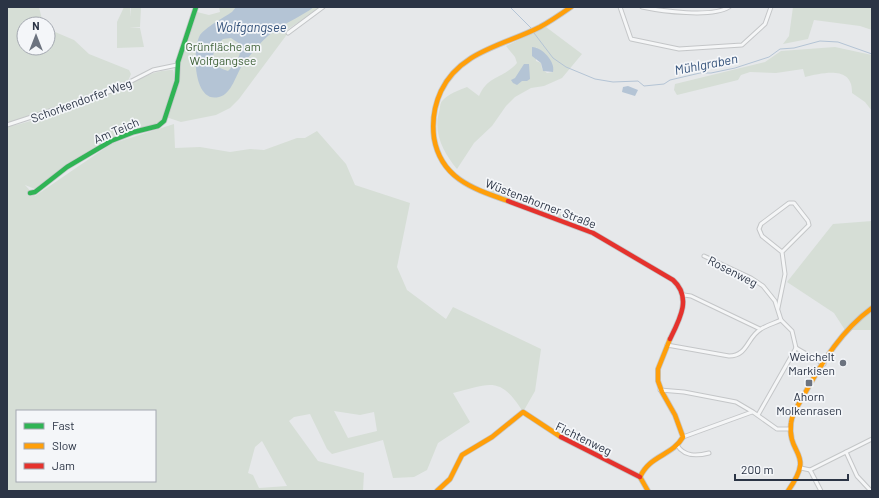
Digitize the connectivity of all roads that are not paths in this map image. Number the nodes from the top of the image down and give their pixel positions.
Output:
1 (196, 7) edge
2 (324, 7) edge
3 (571, 7) edge
4 (620, 7) edge
5 (642, 7) edge
6 (729, 7) edge
7 (771, 7) edge
8 (288, 33) dead end
9 (177, 65) junction
10 (7, 125) edge
11 (30, 193) dead end
12 (782, 252) junction
13 (704, 256) dead end
14 (684, 295) junction
15 (778, 308) junction
16 (872, 308) edge
17 (781, 320) junction
18 (760, 329) junction
19 (667, 345) junction
20 (796, 348) junction
21 (824, 364) junction
22 (660, 390) junction
23 (753, 412) junction
24 (758, 415) junction
25 (790, 429) junction
26 (683, 437) junction
27 (872, 439) edge
28 (677, 445) junction
29 (846, 452) junction
30 (709, 453) dead end
31 (801, 468) junction
32 (810, 470) junction
33 (640, 477) junction
34 (437, 491) edge
35 (648, 491) edge
36 (788, 491) edge
37 (821, 491) edge
38 (872, 491) edge

1 - 9 street
2 - 8 street
3 - 14 street, Wüstenahorner Straße
4 - 7 street
5 - 6 street
9 - 10 street, Schorkendorfer Weg
9 - 11 street, Am Teich
12 - 12 street
12 - 15 street
13 - 15 street, Rosenweg
14 - 18 street
14 - 19 street
15 - 17 street, Rosenweg
16 - 21 street
17 - 18 street
17 - 20 street, Rosenweg
18 - 19 street
19 - 22 street
20 - 21 street
20 - 24 street
21 - 25 street
22 - 23 street
22 - 26 street
23 - 24 street
23 - 26 street
24 - 25 street
25 - 31 street
26 - 28 street
27 - 29 street
28 - 30 street
28 - 33 street
29 - 32 street
29 - 38 street
31 - 32 street
31 - 36 street
32 - 37 street
33 - 34 street, Fichtenweg
33 - 35 street

